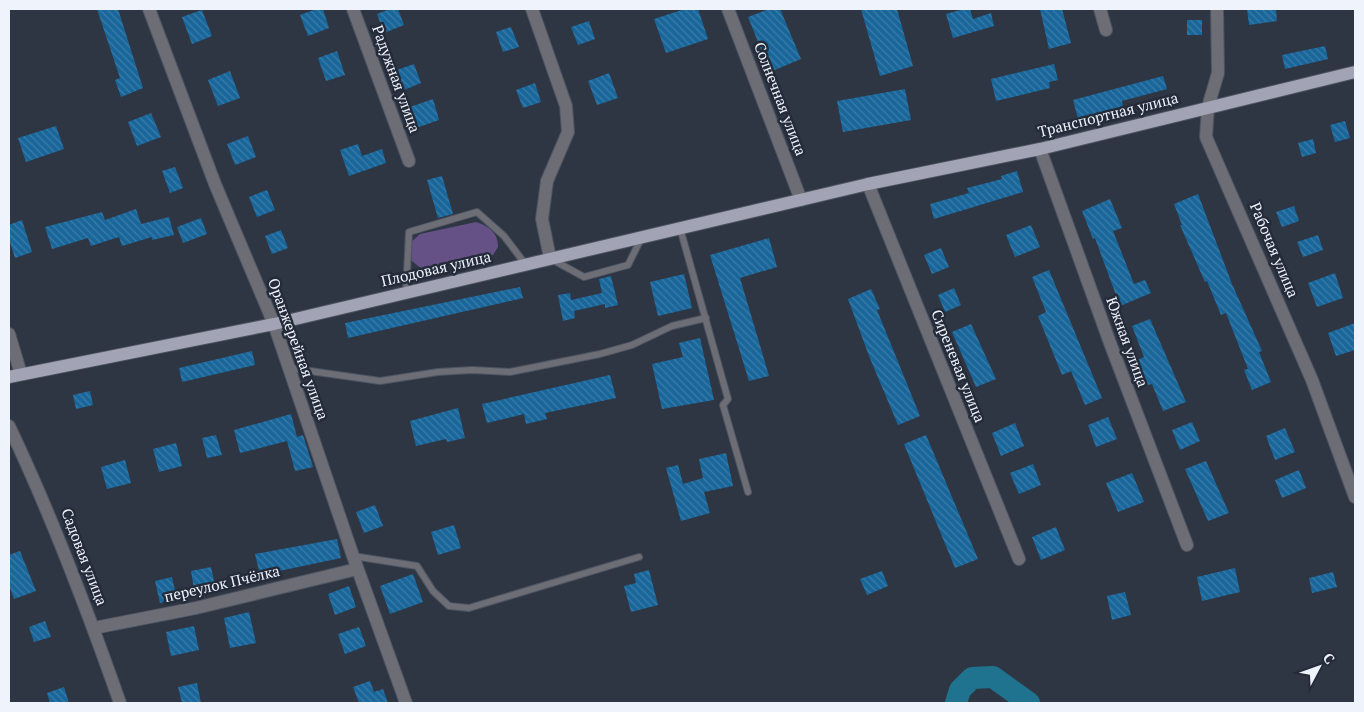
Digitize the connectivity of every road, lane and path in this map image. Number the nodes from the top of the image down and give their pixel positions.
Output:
1 (149, 9) edge
2 (353, 9) edge
3 (532, 9) edge
4 (728, 9) edge
5 (1100, 9) edge
6 (1217, 9) edge
7 (1106, 30) dead end
8 (1355, 72) edge
9 (1208, 107) junction
10 (1040, 149) junction
11 (409, 161) dead end
12 (868, 184) junction
13 (801, 200) junction
14 (680, 228) junction
15 (642, 237) junction
16 (550, 258) junction
17 (526, 265) junction
18 (406, 293) junction
19 (706, 318) junction
20 (274, 324) junction
21 (9, 334) edge
22 (289, 368) junction
23 (13, 376) edge
24 (9, 426) edge
25 (748, 492) dead end
26 (1355, 494) edge
27 (1187, 545) dead end
28 (353, 556) junction
29 (639, 556) dead end
30 (1018, 559) dead end
31 (358, 569) junction
32 (94, 628) junction
33 (120, 703) edge
34 (406, 703) edge

1 - 20 street, Оранжерейная улица
2 - 11 street, Радужная улица
3 - 16 street
4 - 13 street, Солнечная улица
5 - 7 street
6 - 9 street, Рабочая улица
8 - 9 main road, Транспортная улица
9 - 10 main road, Транспортная улица
9 - 26 street, Рабочая улица
10 - 12 main road, Транспортная улица
10 - 27 street, Южная улица
12 - 13 main road, Плодовая улица
12 - 30 street, Сиреневая улица
13 - 14 main road, Плодовая улица
14 - 15 main road, Плодовая улица
14 - 19 lane
15 - 16 main road, Плодовая улица
15 - 16 lane
16 - 17 main road, Плодовая улица
17 - 18 main road, Плодовая улица
17 - 18 lane
18 - 20 main road, Плодовая улица
19 - 22 lane
19 - 25 lane
20 - 22 street, Оранжерейная улица
20 - 23 main road, Плодовая улица
21 - 23 street
22 - 28 street, Оранжерейная улица
24 - 32 street, Садовая улица
28 - 29 lane
28 - 31 street, Оранжерейная улица
31 - 32 street, переулок Пчёлка
31 - 34 street, Оранжерейная улица
32 - 33 street, Садовая улица

